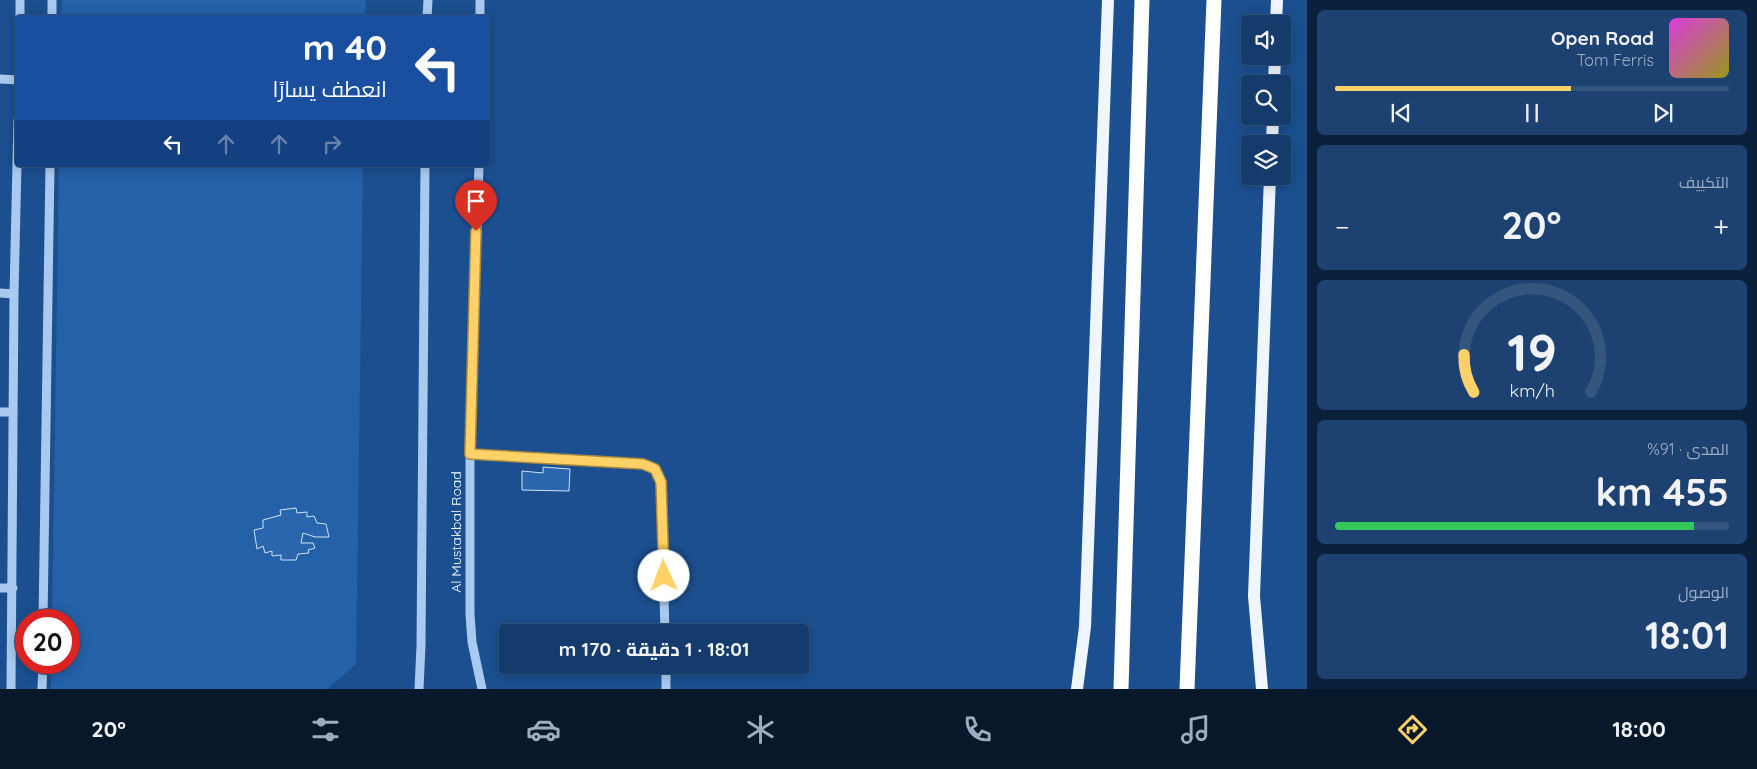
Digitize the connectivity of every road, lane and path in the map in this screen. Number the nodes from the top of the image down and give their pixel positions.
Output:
1 (20, 0) edge
2 (52, 0) edge
3 (428, 0) edge
4 (480, 0) edge
5 (1108, 0) edge
6 (1142, 0) edge
7 (1214, 0) edge
8 (1274, 2) edge
9 (20, 15) edge
10 (52, 15) edge
11 (427, 15) edge
12 (480, 15) edge
13 (1275, 15) edge
14 (0, 79) edge
15 (15, 80) edge
16 (17, 167) edge
17 (50, 167) edge
18 (424, 167) edge
19 (479, 167) edge
20 (1270, 185) edge
21 (0, 293) edge
22 (14, 294) junction
23 (0, 412) edge
24 (13, 412) junction
25 (470, 454) junction
26 (0, 588) edge
27 (13, 588) junction
28 (43, 609) edge
29 (665, 624) edge
30 (43, 674) edge
31 (666, 674) edge
32 (12, 689) edge
33 (42, 689) edge
34 (419, 689) edge
35 (482, 689) edge
36 (666, 689) edge
37 (1077, 689) edge
38 (1121, 689) edge
39 (1187, 689) edge
40 (1262, 689) edge

1 - 9 street
2 - 10 street
3 - 11 street
4 - 12 street
5 - 37 main road
6 - 38 highway
7 - 39 highway
8 - 13 main road
14 - 15 street
16 - 22 street
17 - 28 street
18 - 34 street
19 - 25 street, Al Mustakbal Road
20 - 40 main road
21 - 22 street
22 - 24 street
23 - 24 street
24 - 27 street
25 - 29 street
25 - 35 street, Al Mustakbal Road
26 - 27 street
27 - 32 street
30 - 33 street
31 - 36 street

